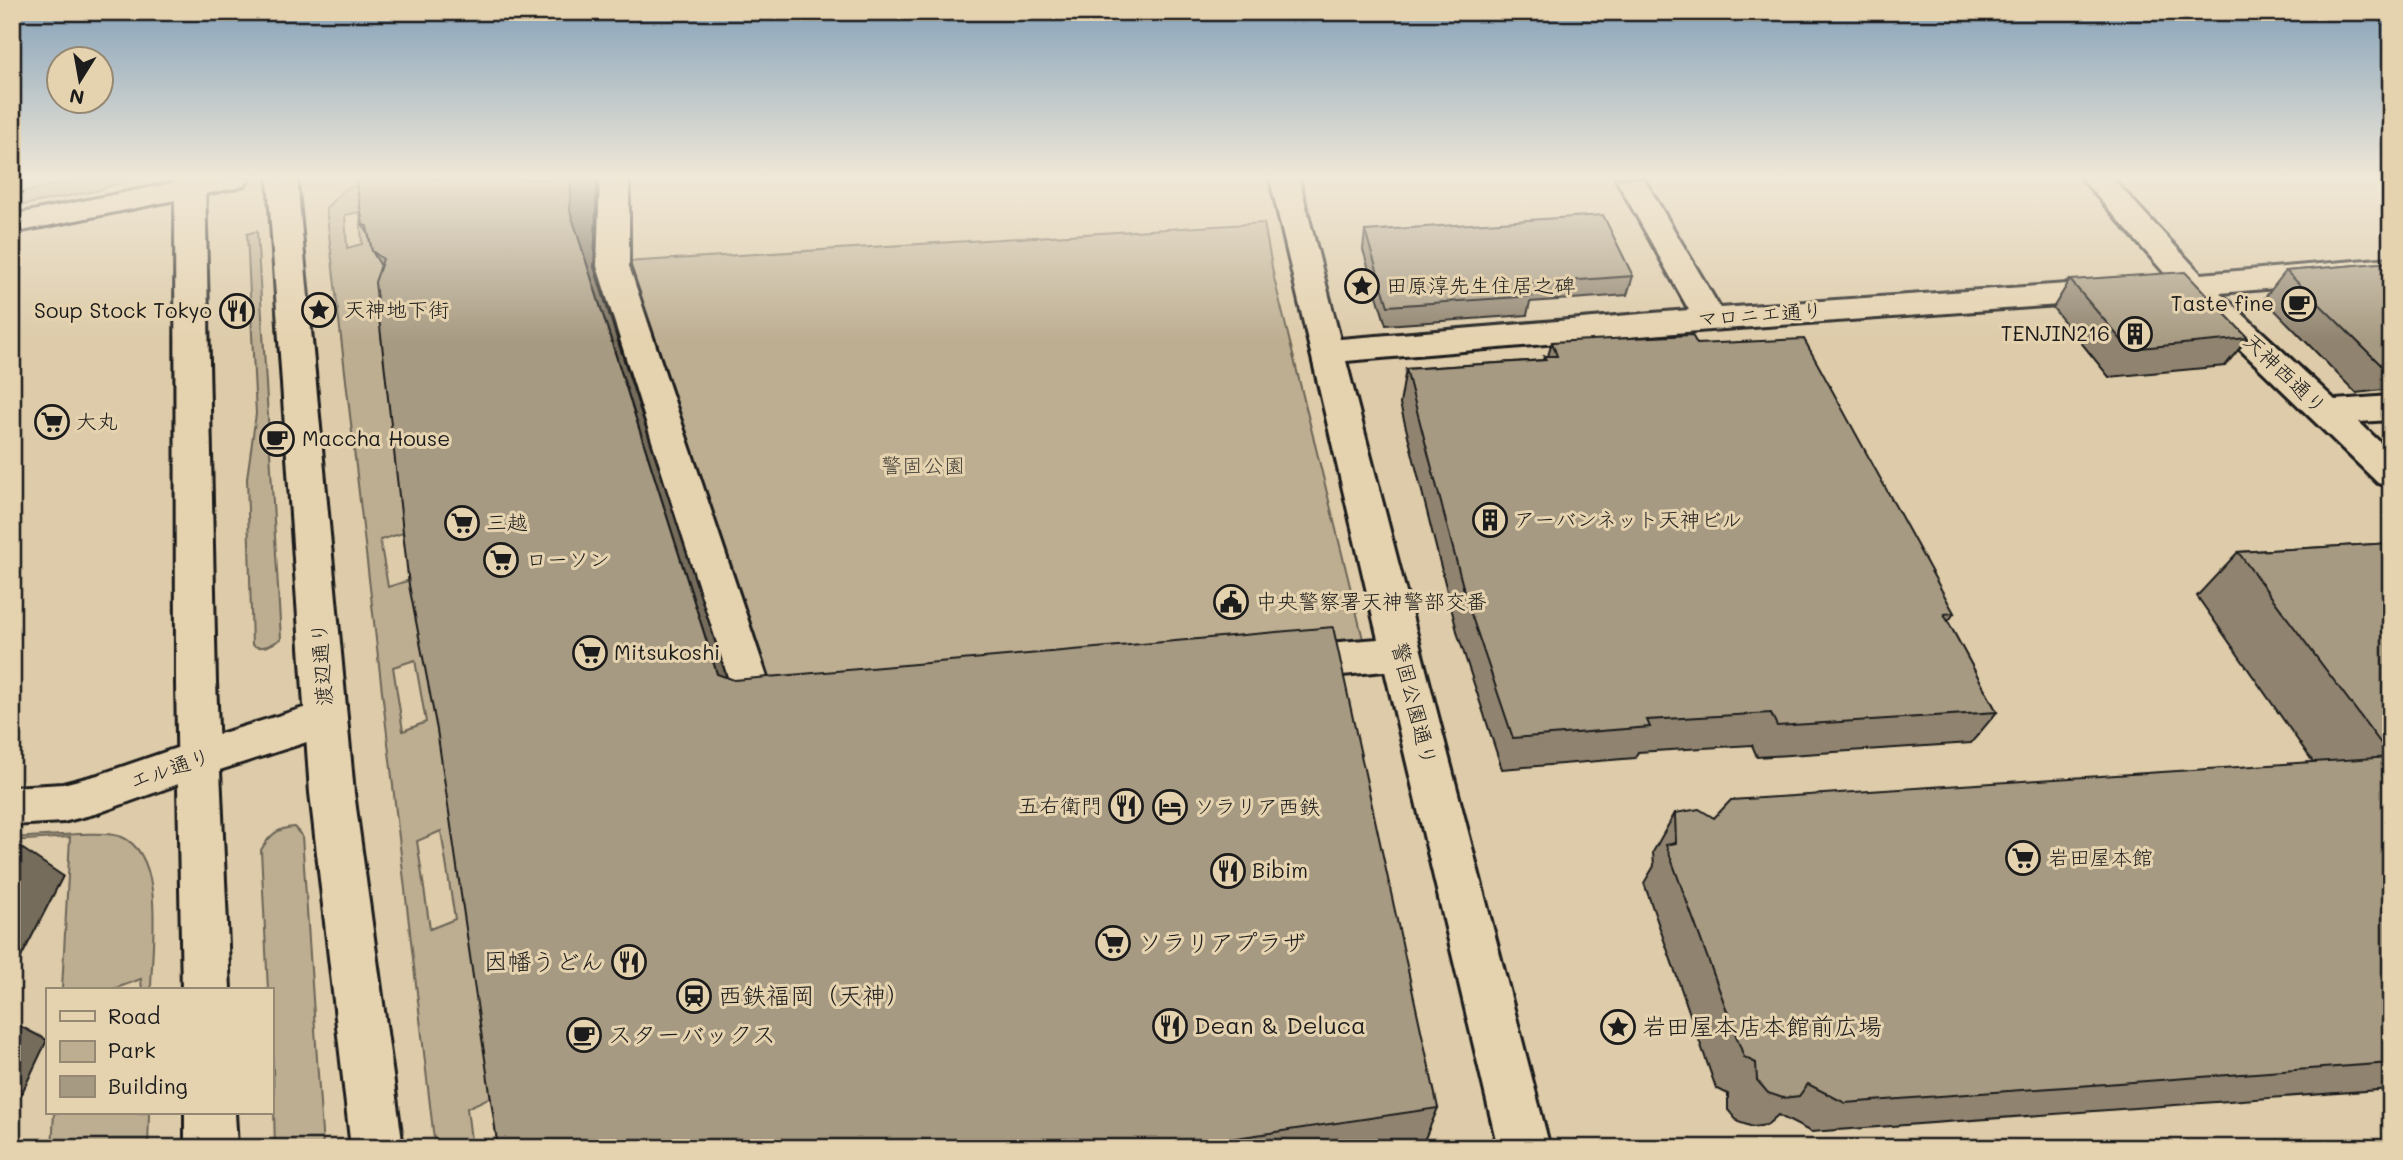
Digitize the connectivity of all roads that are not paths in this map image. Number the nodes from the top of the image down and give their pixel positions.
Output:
1 (191, 233) edge
2 (286, 233) edge
3 (613, 233) edge
4 (1298, 233) edge
5 (1661, 233) edge
6 (2146, 233) edge
7 (2391, 268) edge
8 (2192, 284) junction
9 (1710, 319) junction
10 (1328, 351) junction
11 (2391, 408) edge
12 (2325, 413) junction
13 (2391, 474) edge
14 (1402, 653) junction
15 (1260, 666) edge
16 (813, 706) edge
17 (326, 719) junction
18 (197, 759) junction
19 (12, 806) edge
20 (206, 988) edge
21 (210, 1114) edge
22 (211, 1148) edge
23 (377, 1148) edge
24 (1524, 1148) edge

1 - 18 main road
2 - 17 main road, 渡辺通り
3 - 16 main road
4 - 10 main road, 警固公園通り
5 - 9 main road
6 - 8 main road, 天神西通り
7 - 8 main road, マロニエ通り
8 - 9 main road, マロニエ通り
8 - 12 main road, 天神西通り
9 - 10 main road, マロニエ通り
10 - 14 main road, 警固公園通り
11 - 12 main road
12 - 13 main road, 天神西通り
14 - 15 main road
14 - 24 main road, 警固公園通り
17 - 18 main road, エル通り
17 - 23 main road, 渡辺通り
18 - 19 main road, エル通り
18 - 20 main road
21 - 22 main road

